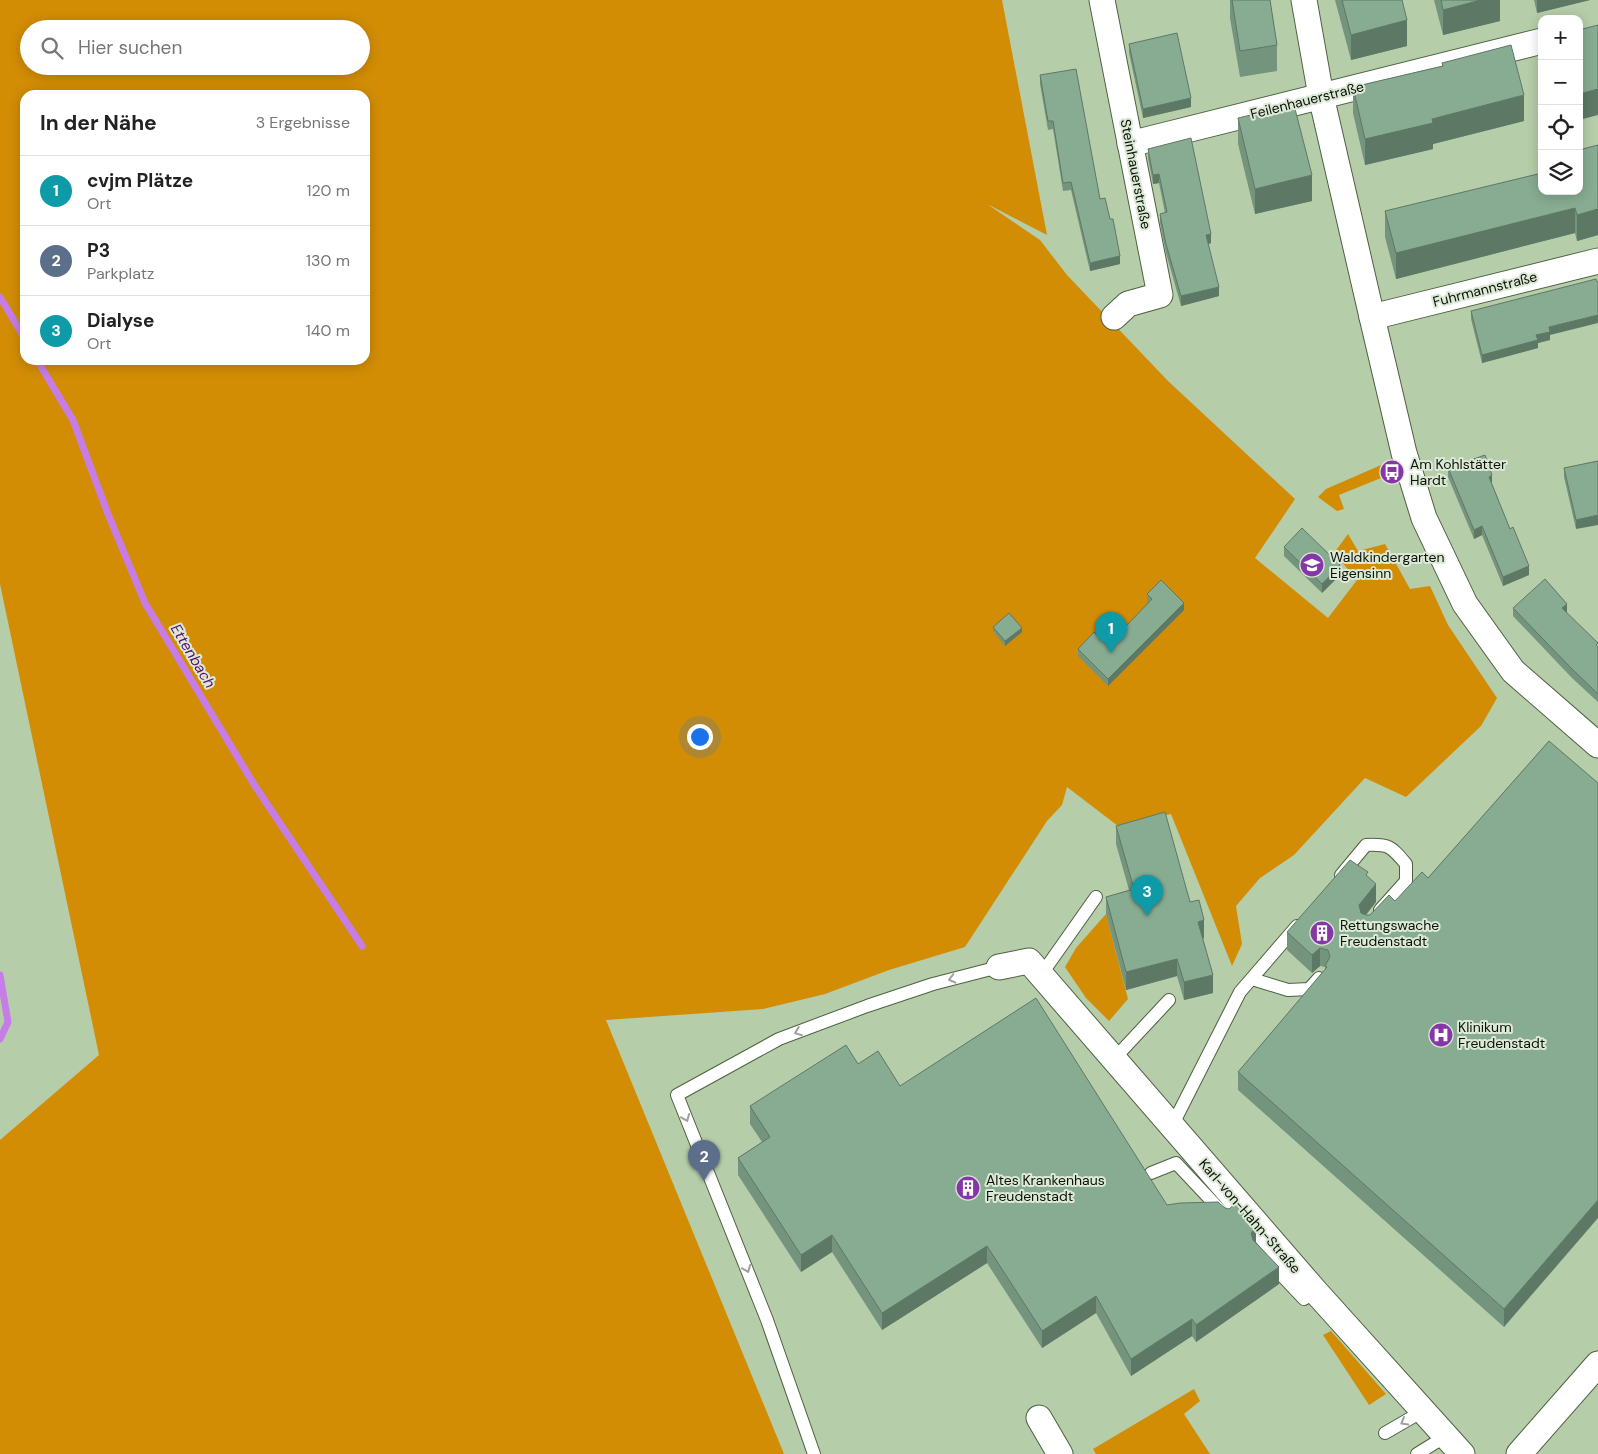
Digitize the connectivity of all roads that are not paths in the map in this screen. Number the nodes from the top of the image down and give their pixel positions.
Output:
1 (1102, 0) edge
2 (1304, 0) edge
3 (1538, 42) edge
4 (1322, 96) junction
5 (1130, 144) junction
6 (1598, 261) edge
7 (1114, 317) dead end
8 (1372, 317) junction
9 (1598, 745) edge
10 (1334, 882) edge
11 (1096, 897) dead end
12 (1302, 920) edge
13 (1369, 922) edge
14 (999, 967) joint
15 (1322, 974) edge
16 (1041, 975) junction
17 (1252, 979) junction
18 (1169, 1000) dead end
19 (1114, 1059) junction
20 (1172, 1126) junction
21 (1151, 1173) dead end
22 (1228, 1218) edge
23 (1259, 1252) edge
24 (1315, 1291) junction
25 (1598, 1364) edge
26 (1423, 1411) junction
27 (1039, 1418) dead end
28 (1385, 1433) dead end
29 (1454, 1445) edge
30 (814, 1454) edge
31 (1060, 1454) edge
32 (1416, 1454) edge
33 (1519, 1454) edge

1 - 5 street, Steinhauerstraße
2 - 4 street
3 - 4 street, Feilenhauerstraße
4 - 5 street, Feilenhauerstraße
4 - 8 street
5 - 7 street, Steinhauerstraße
6 - 8 street, Fuhrmannstraße
8 - 9 street
10 - 13 lane
11 - 16 lane
12 - 17 lane
14 - 16 street, Karl-von-Hahn-Straße
14 -> 30 lane
15 - 17 lane
16 - 19 street, Karl-von-Hahn-Straße
17 - 20 lane
18 - 19 lane
19 - 20 street, Karl-von-Hahn-Straße
20 - 24 street, Karl-von-Hahn-Straße
21 - 22 lane
23 - 24 lane
24 - 26 street, Karl-von-Hahn-Straße
25 - 33 street
26 -> 28 lane
26 - 29 street, Karl-von-Hahn-Straße
27 - 31 street
29 - 32 lane

